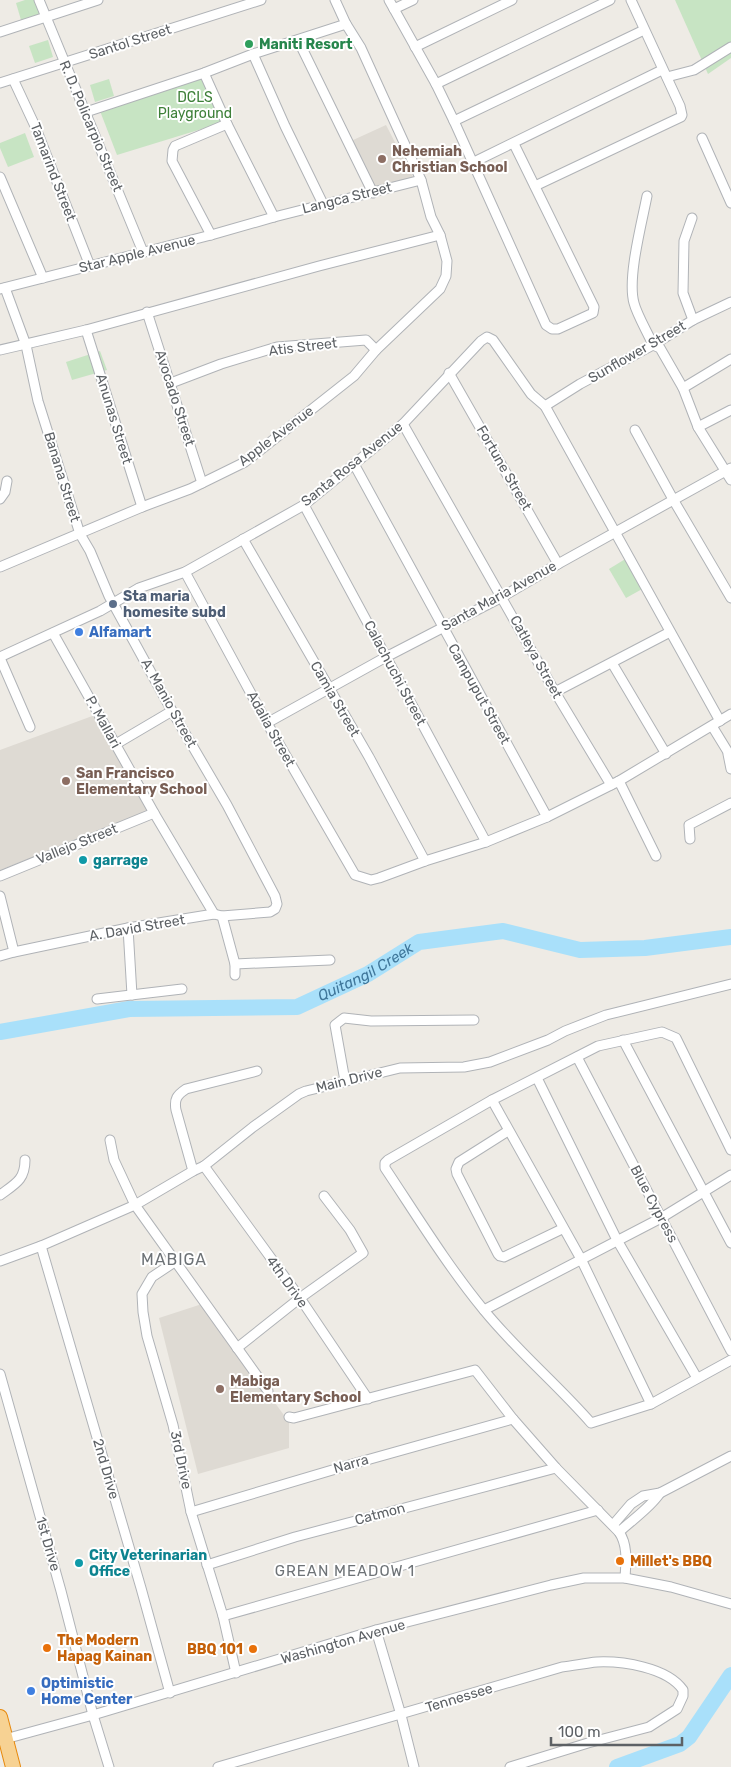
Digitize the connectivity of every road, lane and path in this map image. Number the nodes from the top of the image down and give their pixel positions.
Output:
1 (39, 0) edge
2 (98, 0) edge
3 (260, 0) edge
4 (335, 0) edge
5 (389, 0) edge
6 (413, 0) edge
7 (512, 0) edge
8 (610, 0) edge
9 (631, 0) edge
10 (394, 9) junction
11 (45, 17) junction
12 (346, 24) junction
13 (644, 30) junction
14 (0, 32) edge
15 (298, 40) junction
16 (415, 47) junction
17 (731, 47) edge
18 (253, 54) junction
19 (65, 63) junction
20 (204, 73) junction
21 (664, 73) junction
22 (13, 79) junction
23 (0, 84) edge
24 (436, 84) junction
25 (86, 112) junction
26 (454, 121) junction
27 (227, 124) junction
28 (702, 138) dead end
29 (514, 144) junction
30 (474, 162) junction
31 (0, 177) edge
32 (421, 180) junction
33 (535, 186) junction
34 (373, 193) junction
35 (647, 196) dead end
36 (731, 203) edge
37 (323, 204) junction
38 (274, 216) junction
39 (692, 218) dead end
40 (212, 235) junction
41 (440, 235) junction
42 (143, 252) junction
43 (90, 266) junction
44 (43, 278) junction
45 (3, 289) edge
46 (731, 302) edge
47 (147, 312) junction
48 (693, 320) junction
49 (86, 330) junction
50 (26, 345) junction
51 (653, 345) junction
52 (0, 350) edge
53 (376, 350) junction
54 (731, 359) edge
55 (449, 373) junction
56 (171, 383) junction
57 (683, 388) junction
58 (545, 406) junction
59 (731, 410) edge
60 (403, 424) junction
61 (698, 426) junction
62 (635, 430) dead end
63 (354, 464) junction
64 (728, 470) edge
65 (7, 480) dead end
66 (731, 480) edge
67 (202, 483) junction
68 (0, 499) edge
69 (674, 501) junction
70 (304, 505) junction
71 (142, 507) junction
72 (615, 532) junction
73 (80, 534) junction
74 (243, 539) junction
75 (558, 564) junction
76 (0, 567) edge
77 (185, 572) junction
78 (502, 597) junction
79 (731, 598) edge
80 (114, 603) junction
81 (442, 627) junction
82 (670, 632) junction
83 (53, 633) junction
84 (386, 657) junction
85 (0, 658) edge
86 (612, 663) junction
87 (329, 689) junction
88 (555, 692) junction
89 (172, 711) junction
90 (731, 714) edge
91 (267, 723) junction
92 (716, 724) junction
93 (30, 727) dead end
94 (116, 744) junction
95 (666, 754) junction
96 (730, 755) edge
97 (731, 770) edge
98 (615, 783) junction
99 (731, 803) edge
100 (154, 813) junction
101 (547, 817) junction
102 (690, 839) dead end
103 (486, 842) junction
104 (656, 856) dead end
105 (425, 861) junction
106 (0, 876) edge
107 (0, 896) edge
108 (275, 909) joint
109 (218, 915) junction
110 (128, 928) junction
111 (14, 952) junction
112 (0, 956) edge
113 (330, 960) dead end
114 (235, 964) junction
115 (235, 975) dead end
116 (731, 984) edge
117 (182, 989) dead end
118 (132, 995) junction
119 (97, 999) dead end
120 (474, 1020) dead end
121 (622, 1040) junction
122 (577, 1057) junction
123 (257, 1072) dead end
124 (537, 1078) junction
125 (345, 1081) junction
126 (492, 1100) junction
127 (508, 1132) junction
128 (110, 1140) dead end
129 (731, 1150) edge
130 (25, 1160) dead end
131 (204, 1166) junction
132 (193, 1171) junction
133 (731, 1175) edge
134 (704, 1192) junction
135 (0, 1195) edge
136 (324, 1196) dead end
137 (135, 1205) junction
138 (661, 1218) junction
139 (562, 1229) junction
140 (617, 1240) junction
141 (731, 1243) edge
142 (41, 1246) junction
143 (580, 1260) junction
144 (0, 1261) edge
145 (176, 1261) junction
146 (300, 1298) junction
147 (484, 1310) junction
148 (237, 1348) junction
149 (731, 1351) edge
150 (731, 1360) edge
151 (0, 1374) edge
152 (697, 1378) junction
153 (268, 1391) dead end
154 (368, 1399) junction
155 (652, 1404) junction
156 (289, 1417) dead end
157 (513, 1419) junction
158 (731, 1456) edge
159 (556, 1468) junction
160 (598, 1510) junction
161 (191, 1512) junction
162 (616, 1528) junction
163 (206, 1565) junction
164 (625, 1578) junction
165 (731, 1604) edge
166 (223, 1616) junction
167 (376, 1630) junction
168 (236, 1673) junction
169 (170, 1693) junction
170 (93, 1715) junction
171 (401, 1715) junction
172 (0, 1718) edge
173 (5, 1750) edge
174 (13, 1767) edge
175 (109, 1767) edge
176 (218, 1767) edge
177 (414, 1767) edge
178 (510, 1767) edge

1 - 11 street, R. D. Policarpio Street
2 - 11 street
3 - 19 street, Santol Street
4 - 12 street, Apple Avenue
5 - 10 street
6 - 10 street
7 - 16 street
8 - 24 street
9 - 13 street
10 - 16 street
11 - 14 street
11 - 19 street, R. D. Policarpio Street
12 - 15 street
12 - 32 street, Apple Avenue
13 - 21 street
13 - 26 street
15 - 18 street
15 - 34 street
16 - 24 street
17 - 21 street
18 - 20 street
18 - 37 street
19 - 22 street, Santol Street
19 - 25 street, R. D. Policarpio Street
20 - 25 street
20 - 27 street
21 - 29 street
21 - 33 street
22 - 23 street, Santol Street
22 - 43 street, Tamarind Street
24 - 26 street
25 - 42 street, R. D. Policarpio Street
26 - 30 street
27 - 38 street
27 - 40 street
28 - 36 street
29 - 30 street
29 - 33 street
30 - 33 street
31 - 44 street
32 - 34 street, Langca Street
32 - 41 street, Apple Avenue
34 - 37 street, Langca Street
35 - 51 street
37 - 38 street, Langca Street
38 - 40 street, Star Apple Avenue
39 - 48 street
40 - 42 street, Star Apple Avenue
41 - 47 street
41 - 53 street, Apple Avenue
42 - 43 street, Star Apple Avenue
43 - 44 street, Star Apple Avenue
44 - 45 street, Star Apple Avenue
45 - 50 street, Banana Street
46 - 48 street, Sunflower Street
47 - 49 street
47 - 56 street, Avocado Street
48 - 51 street, Sunflower Street
49 - 50 street
49 - 71 street, Anunas Street
50 - 52 street
50 - 73 street, Banana Street
51 - 57 street
51 - 58 street, Sunflower Street
53 - 56 street, Atis Street
53 - 67 street, Apple Avenue
54 - 57 street
55 - 58 street, Santa Rosa Avenue
55 - 60 street, Santa Rosa Avenue
55 - 75 street, Fortune Street
56 - 67 street, Avocado Street
57 - 61 street
58 - 72 street
59 - 61 street
60 - 63 street, Santa Rosa Avenue
60 - 78 street, Catleya Street
61 - 64 street
62 - 69 street
63 - 70 street, Santa Rosa Avenue
63 - 81 street, Campuput Street
64 - 66 street
64 - 69 street, Santa Maria Avenue
65 - 68 street
67 - 71 street, Apple Avenue
69 - 72 street, Santa Maria Avenue
69 - 79 street
70 - 74 street, Santa Rosa Avenue
70 - 84 street, Calachuchi Street
71 - 73 street, Apple Avenue
72 - 75 street, Santa Maria Avenue
72 - 82 street
73 - 76 street, Apple Avenue
73 - 80 street, Banana Street
74 - 77 street, Santa Rosa Avenue
74 - 87 street, Camia Street
75 - 78 street, Santa Maria Avenue
77 - 80 street, Santa Rosa Avenue
77 - 91 street, Adalia Street
78 - 81 street, Santa Maria Avenue
78 - 88 street, Catleya Street
80 - 83 street, Santa Rosa Avenue
80 - 89 street, A. Manio Street
81 - 84 street, Santa Maria Avenue
81 - 101 street, Campuput Street
82 - 86 street
82 - 92 street
83 - 85 street, Santa Rosa Avenue
83 - 94 street, P. Mallari
84 - 87 street, Santa Maria Avenue
84 - 103 street, Calachuchi Street
85 - 93 street
86 - 88 street
86 - 95 street
87 - 91 street, Santa Maria Avenue
87 - 105 street, Camia Street
88 - 98 street, Catleya Street
89 - 94 street
89 - 108 street, A. Manio Street
90 - 92 street
91 - 105 street, Adalia Street
92 - 95 street
92 - 96 street
94 - 100 street, P. Mallari
95 - 98 street
96 - 97 street
98 - 101 street
98 - 104 street, Catleya Street
99 - 102 street
100 - 106 street, Vallejo Street
100 - 109 street, P. Mallari
101 - 103 street
103 - 105 street
107 - 111 street
108 - 109 street, A. David Street
109 - 110 street, A. David Street
109 - 114 street, P. Mallari
110 - 111 street, A. David Street
110 - 118 street
111 - 112 street, A. David Street
113 - 114 street
114 - 115 street, P. Mallari
116 - 125 street, Main Drive
117 - 118 street
118 - 119 street
120 - 125 street
121 - 122 street
121 - 129 street
121 - 134 street
122 - 124 street
122 - 138 street, Blue Cypress
123 - 132 street
124 - 126 street
124 - 140 street
125 - 131 street, Main Drive
126 - 127 street
126 - 147 street
127 - 139 street
127 - 139 street
128 - 137 street
130 - 135 street
131 - 132 street, Main Drive
131 - 146 street, 4th Drive
132 - 137 street, Main Drive
133 - 134 street
134 - 138 street
134 - 141 street
136 - 146 street
137 - 142 street, Main Drive
137 - 145 street
138 - 140 street
138 - 149 street, Blue Cypress
139 - 143 street
140 - 143 street
140 - 152 street
142 - 144 street, Main Drive
142 - 169 street, 2nd Drive
143 - 147 street
143 - 155 street
145 - 148 street
145 - 161 street, 3rd Drive
146 - 148 street
146 - 154 street, 4th Drive
147 - 155 street
148 - 153 street
150 - 152 street
151 - 170 street, 1st Drive
152 - 155 street
154 - 156 street
154 - 157 street
157 - 159 street
157 - 161 street, Narra
158 - 162 street
159 - 160 street
159 - 163 street, Catmon
160 - 162 street
160 - 166 street
161 - 163 street, 3rd Drive
162 - 164 street
163 - 166 street, 3rd Drive
164 - 165 street, Washington Avenue
164 - 167 street, Washington Avenue
166 - 168 street, 3rd Drive
167 - 168 street, Washington Avenue
167 - 171 street
168 - 169 street, Washington Avenue
169 - 170 street, Washington Avenue
170 - 173 street, Washington Avenue
170 - 175 street, 1st Drive
171 - 176 street, Tennessee
171 - 177 street
171 - 178 street, Tennessee
172 - 173 highway
173 - 174 highway

